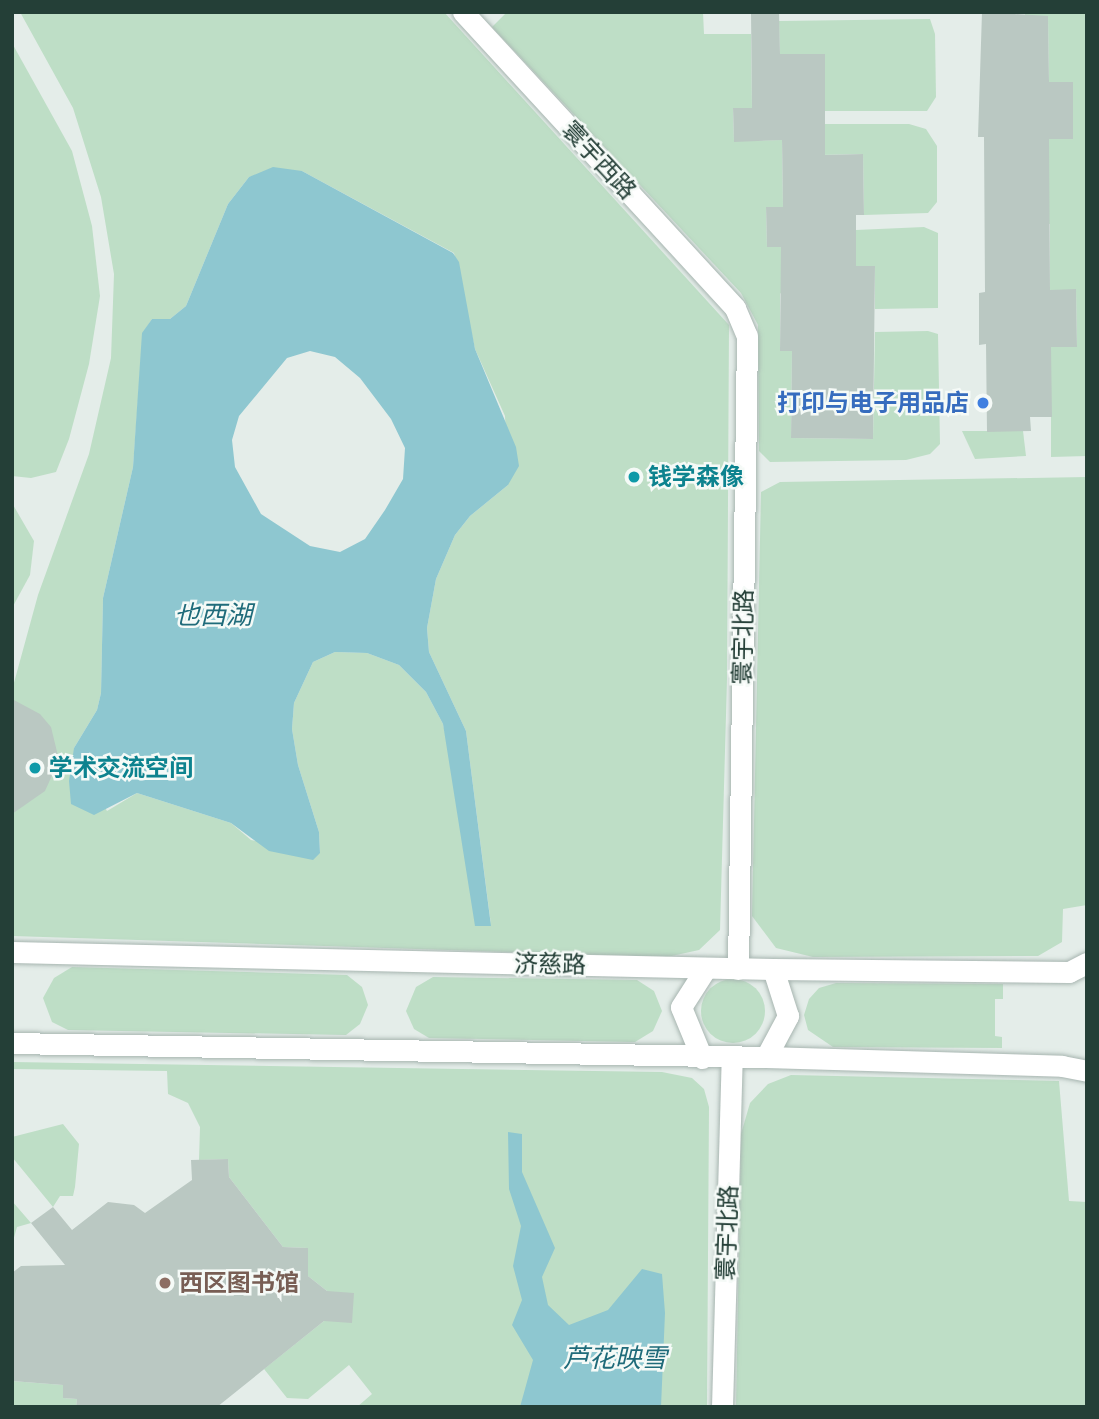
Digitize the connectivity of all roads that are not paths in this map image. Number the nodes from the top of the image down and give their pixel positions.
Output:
1 (464, 12) edge
2 (735, 309) joint
3 (12, 951) edge
4 (1087, 963) edge
5 (706, 968) junction
6 (738, 969) junction
7 (773, 969) junction
8 (12, 1043) edge
9 (766, 1057) junction
10 (702, 1058) junction
11 (732, 1059) junction
12 (1087, 1071) edge
13 (722, 1407) edge

1 - 2 street, 寰宇西路
2 - 6 street, 寰宇北路
3 - 5 street, 济慈路
4 - 7 street, 济慈路
5 - 6 street, 济慈路
5 - 10 street
6 - 7 street, 济慈路
7 - 9 street
8 - 10 street
9 - 11 street
9 - 12 street
10 - 11 street
11 - 13 street, 寰宇北路

